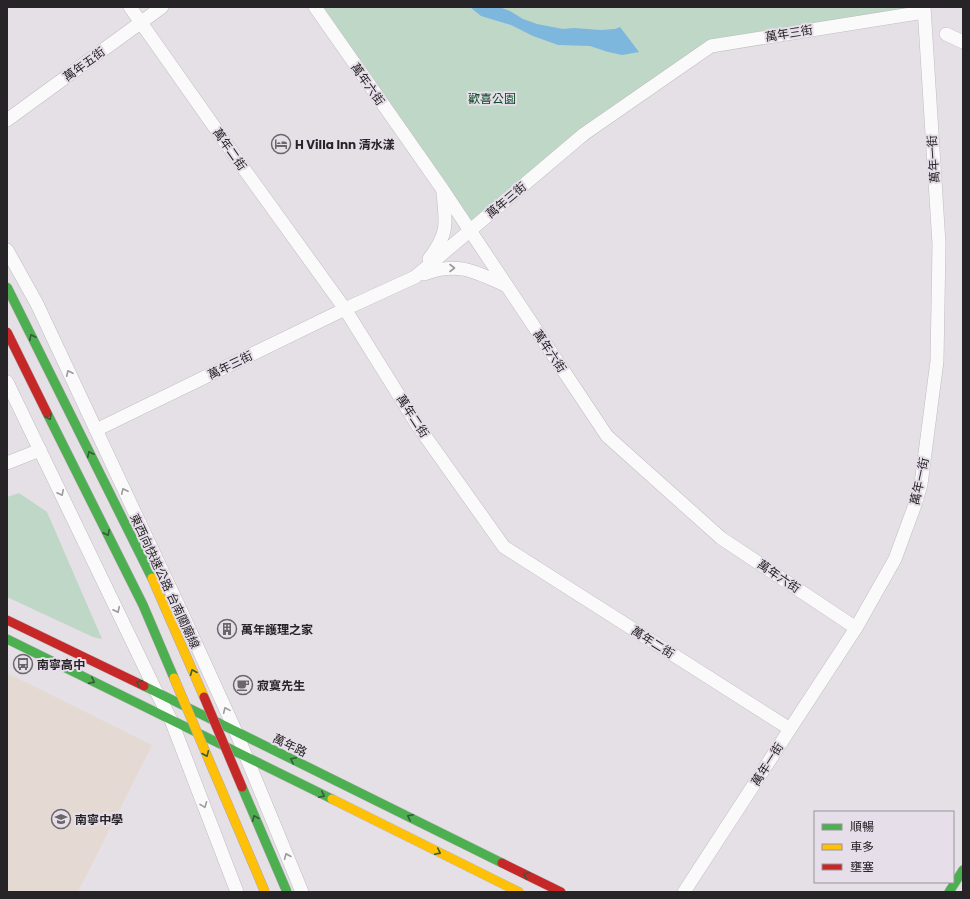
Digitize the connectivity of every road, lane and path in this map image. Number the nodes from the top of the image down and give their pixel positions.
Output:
1 (130, 7) edge
2 (162, 7) edge
3 (315, 7) edge
4 (924, 9) edge
5 (141, 22) junction
6 (946, 34) dead end
7 (963, 42) edge
8 (7, 120) edge
9 (443, 190) junction
10 (470, 230) junction
11 (7, 250) edge
12 (414, 278) junction
13 (507, 286) junction
14 (7, 287) edge
15 (345, 309) junction
16 (7, 332) edge
17 (7, 382) edge
18 (96, 430) junction
19 (40, 450) junction
20 (7, 463) edge
21 (7, 620) edge
22 (856, 628) junction
23 (7, 640) edge
24 (156, 691) junction
25 (171, 720) junction
26 (790, 729) junction
27 (236, 732) junction
28 (246, 758) junction
29 (963, 870) edge
30 (238, 892) edge
31 (265, 892) edge
32 (287, 892) edge
33 (302, 892) edge
34 (519, 892) edge
35 (561, 892) edge
36 (684, 892) edge
37 (949, 892) edge

1 - 5 street, 萬年二街
2 - 5 street, 萬年五街
3 - 9 street, 萬年六街
4 - 10 street, 萬年三街
4 - 22 street, 萬年一街
5 - 8 street, 萬年五街
5 - 15 street, 萬年二街
6 - 7 street
9 - 10 street, 萬年六街
9 - 12 street
10 - 12 street, 萬年三街
10 - 13 street, 萬年六街
18 -> 11 street
12 -> 13 street
12 - 15 street, 萬年三街
13 - 22 street, 萬年六街
32 -> 14 main road, 東西向快速公路 台南關廟線, bridge
15 - 18 street, 萬年三街
15 - 26 street, 萬年二街
16 -> 31 main road, bridge
17 - 19 street
27 -> 18 street
19 - 20 street
19 -> 24 street
24 -> 21 main road, 萬年路
22 - 26 street, 萬年一街
23 -> 25 main road
24 - 25 street
24 - 27 main road, 萬年路
25 - 28 main road
25 -> 30 street
26 - 36 street, 萬年一街
27 - 28 street
35 -> 27 main road, 萬年路
33 -> 28 street
28 -> 34 main road
29 - 37 main road

